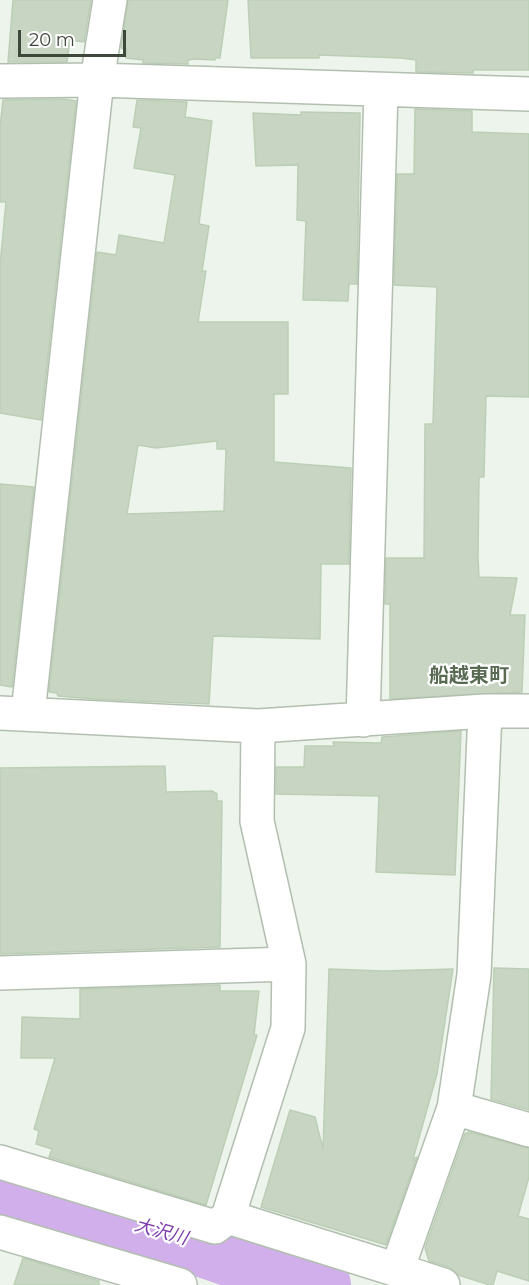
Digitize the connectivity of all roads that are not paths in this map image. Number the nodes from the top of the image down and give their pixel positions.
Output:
1 (110, 0) edge
2 (97, 80) junction
3 (0, 81) edge
4 (381, 90) junction
5 (529, 94) edge
6 (485, 711) junction
7 (529, 711) edge
8 (14, 713) edge
9 (363, 720) junction
10 (258, 726) junction
11 (289, 964) junction
12 (0, 973) edge
13 (454, 1108) junction
14 (529, 1130) edge
15 (0, 1162) edge
16 (228, 1217) junction
17 (0, 1232) edge
18 (397, 1270) junction
19 (180, 1285) edge
20 (443, 1285) edge

1 - 2 street
2 - 3 street
2 - 4 street
2 - 8 street
4 - 5 street
4 - 9 street
6 - 7 street
6 - 9 street
6 - 13 street
8 - 10 street
9 - 10 street
10 - 11 street
11 - 12 street
11 - 16 street
13 - 14 street
13 - 18 street
15 - 16 street
16 - 18 street
17 - 19 street
18 - 20 street

